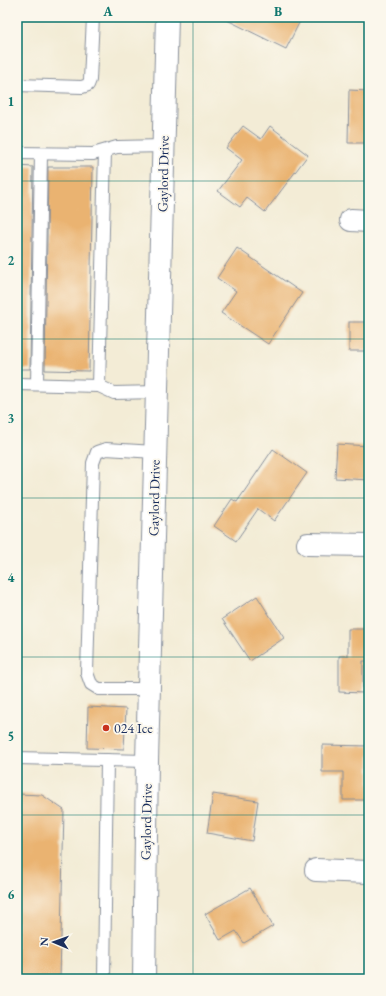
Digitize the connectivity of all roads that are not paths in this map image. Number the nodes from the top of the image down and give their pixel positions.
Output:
1 (93, 17) edge
2 (167, 17) edge
3 (17, 84) edge
4 (164, 146) junction
5 (105, 151) junction
6 (17, 153) edge
7 (41, 154) junction
8 (17, 384) edge
9 (37, 384) junction
10 (99, 386) junction
11 (157, 392) junction
12 (155, 452) junction
13 (308, 544) dead end
14 (369, 546) edge
15 (149, 689) junction
16 (17, 758) edge
17 (107, 760) junction
18 (147, 761) junction
19 (316, 870) dead end
20 (369, 872) edge
21 (104, 979) edge
22 (144, 979) edge

1 - 3 lane
2 - 4 street, Gaylord Drive
4 - 5 lane
4 - 11 street, Gaylord Drive
5 - 7 lane
5 - 10 lane
6 - 7 lane
7 - 9 lane
8 - 9 lane
9 - 10 lane
10 - 11 lane
11 - 12 street, Gaylord Drive
12 - 15 street, Gaylord Drive
12 - 15 lane
13 - 14 street
15 - 18 street, Gaylord Drive
16 - 17 lane
17 - 18 lane
17 - 21 lane
18 - 22 street, Gaylord Drive
19 - 20 street

